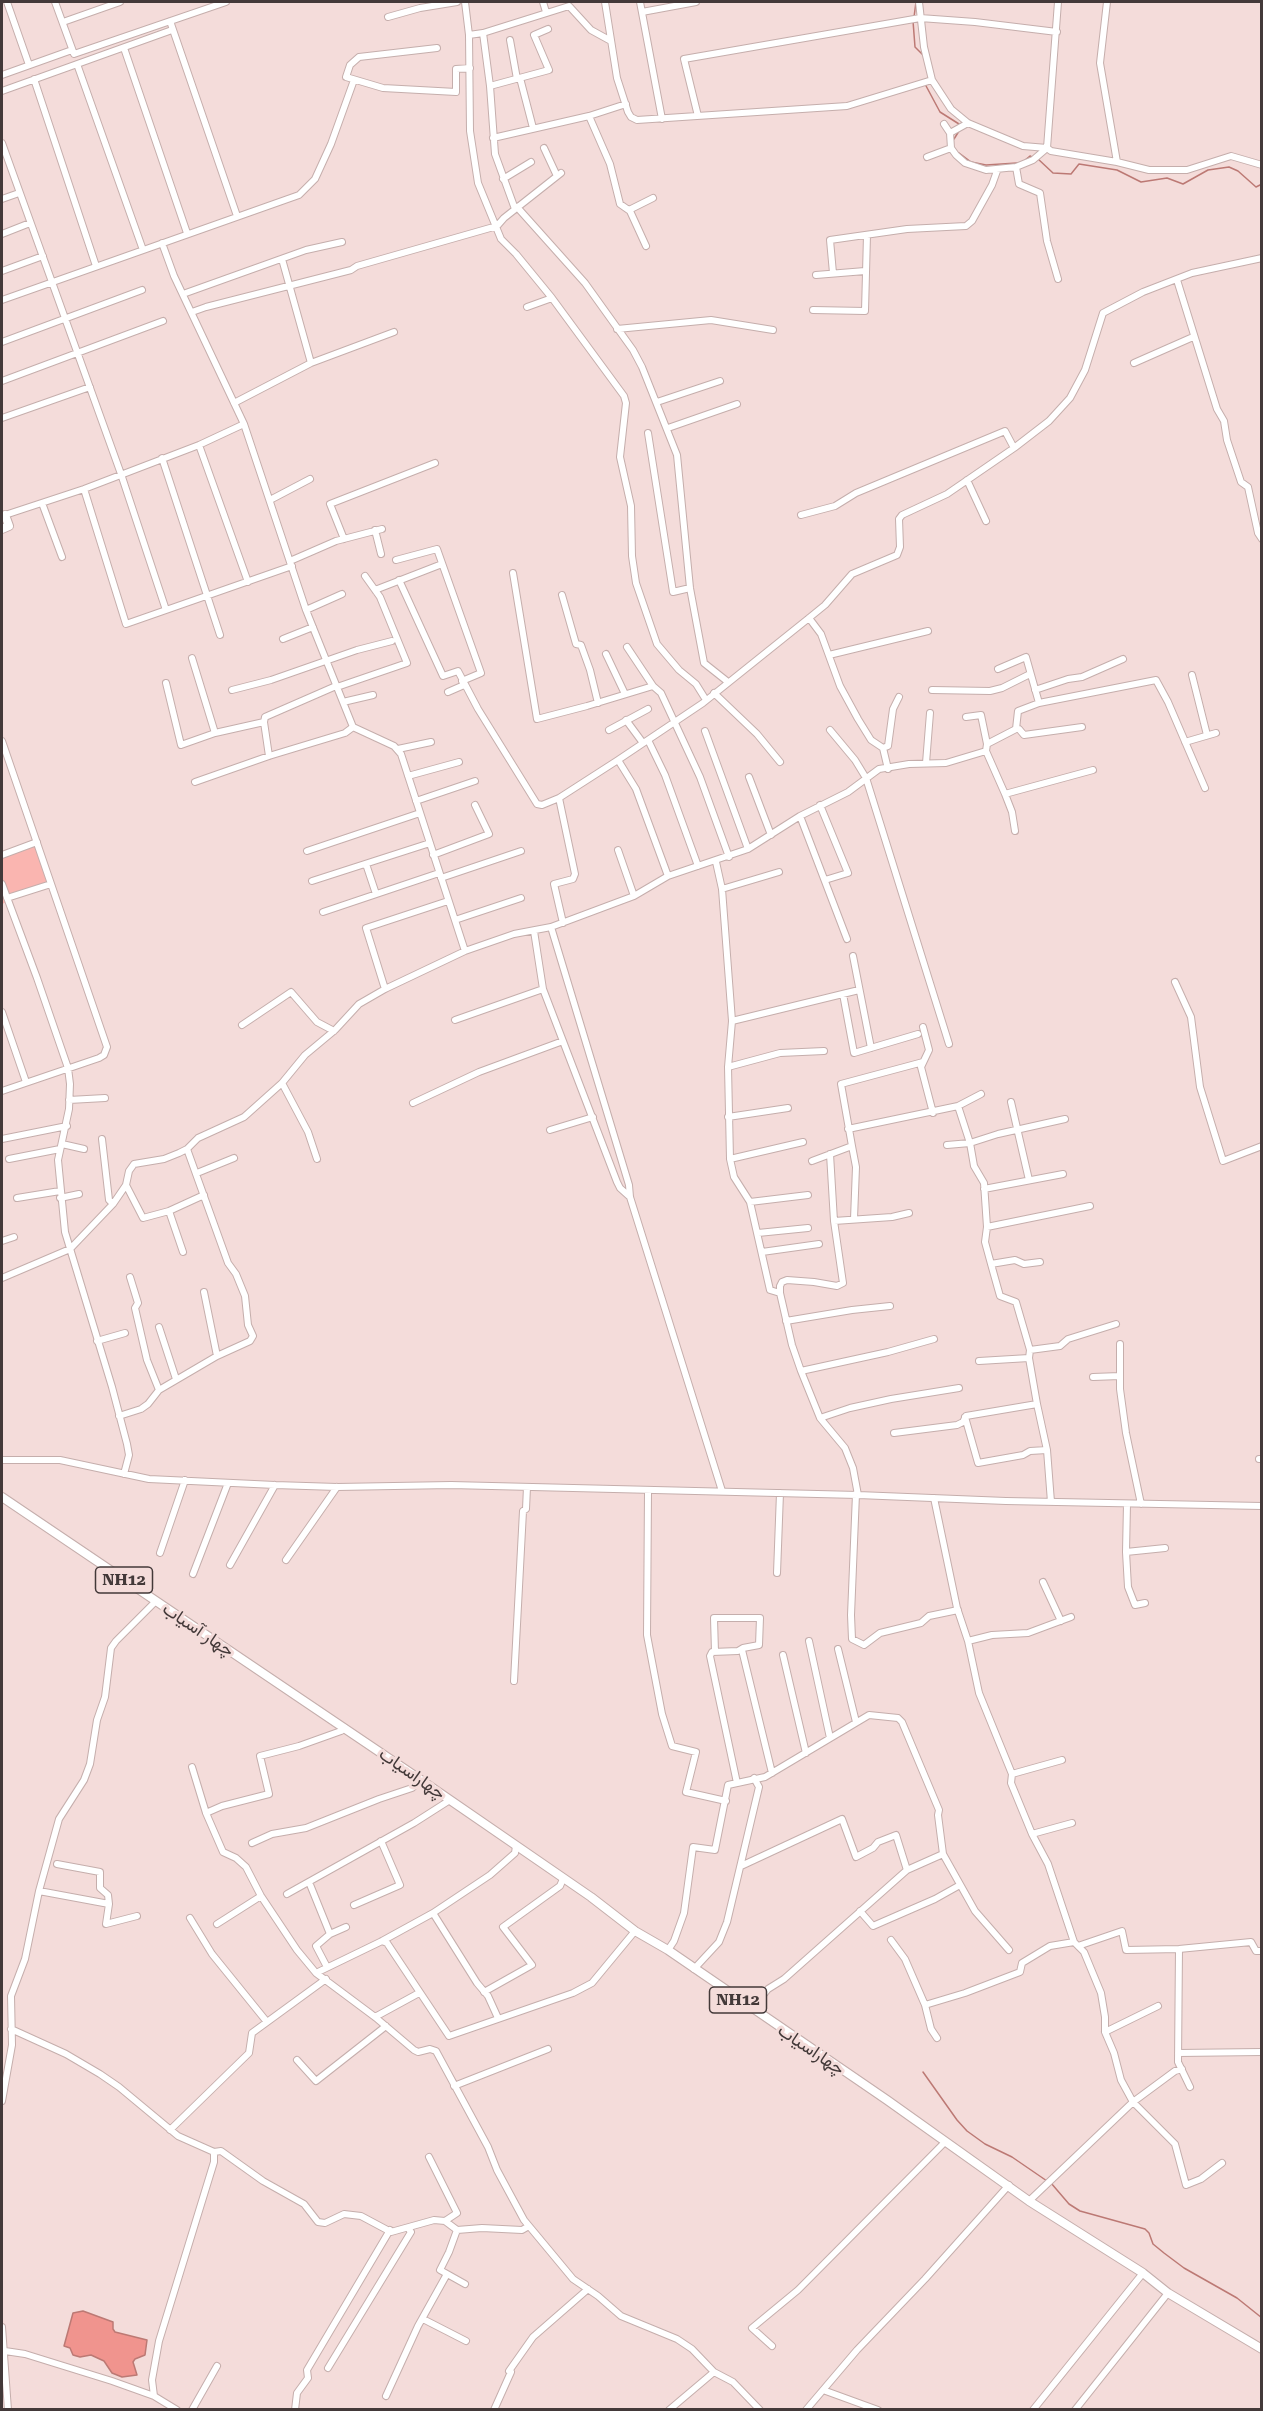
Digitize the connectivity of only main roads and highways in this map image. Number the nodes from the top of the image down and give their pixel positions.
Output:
1 (3, 516) edge
2 (5, 528) edge
3 (2, 1497) edge
4 (246, 1663) joint
5 (1262, 2349) edge

1 - 2 main road
3 - 4 highway, چهار آسیاب / NH12
4 - 5 highway, چهاراسیاب / NH12

